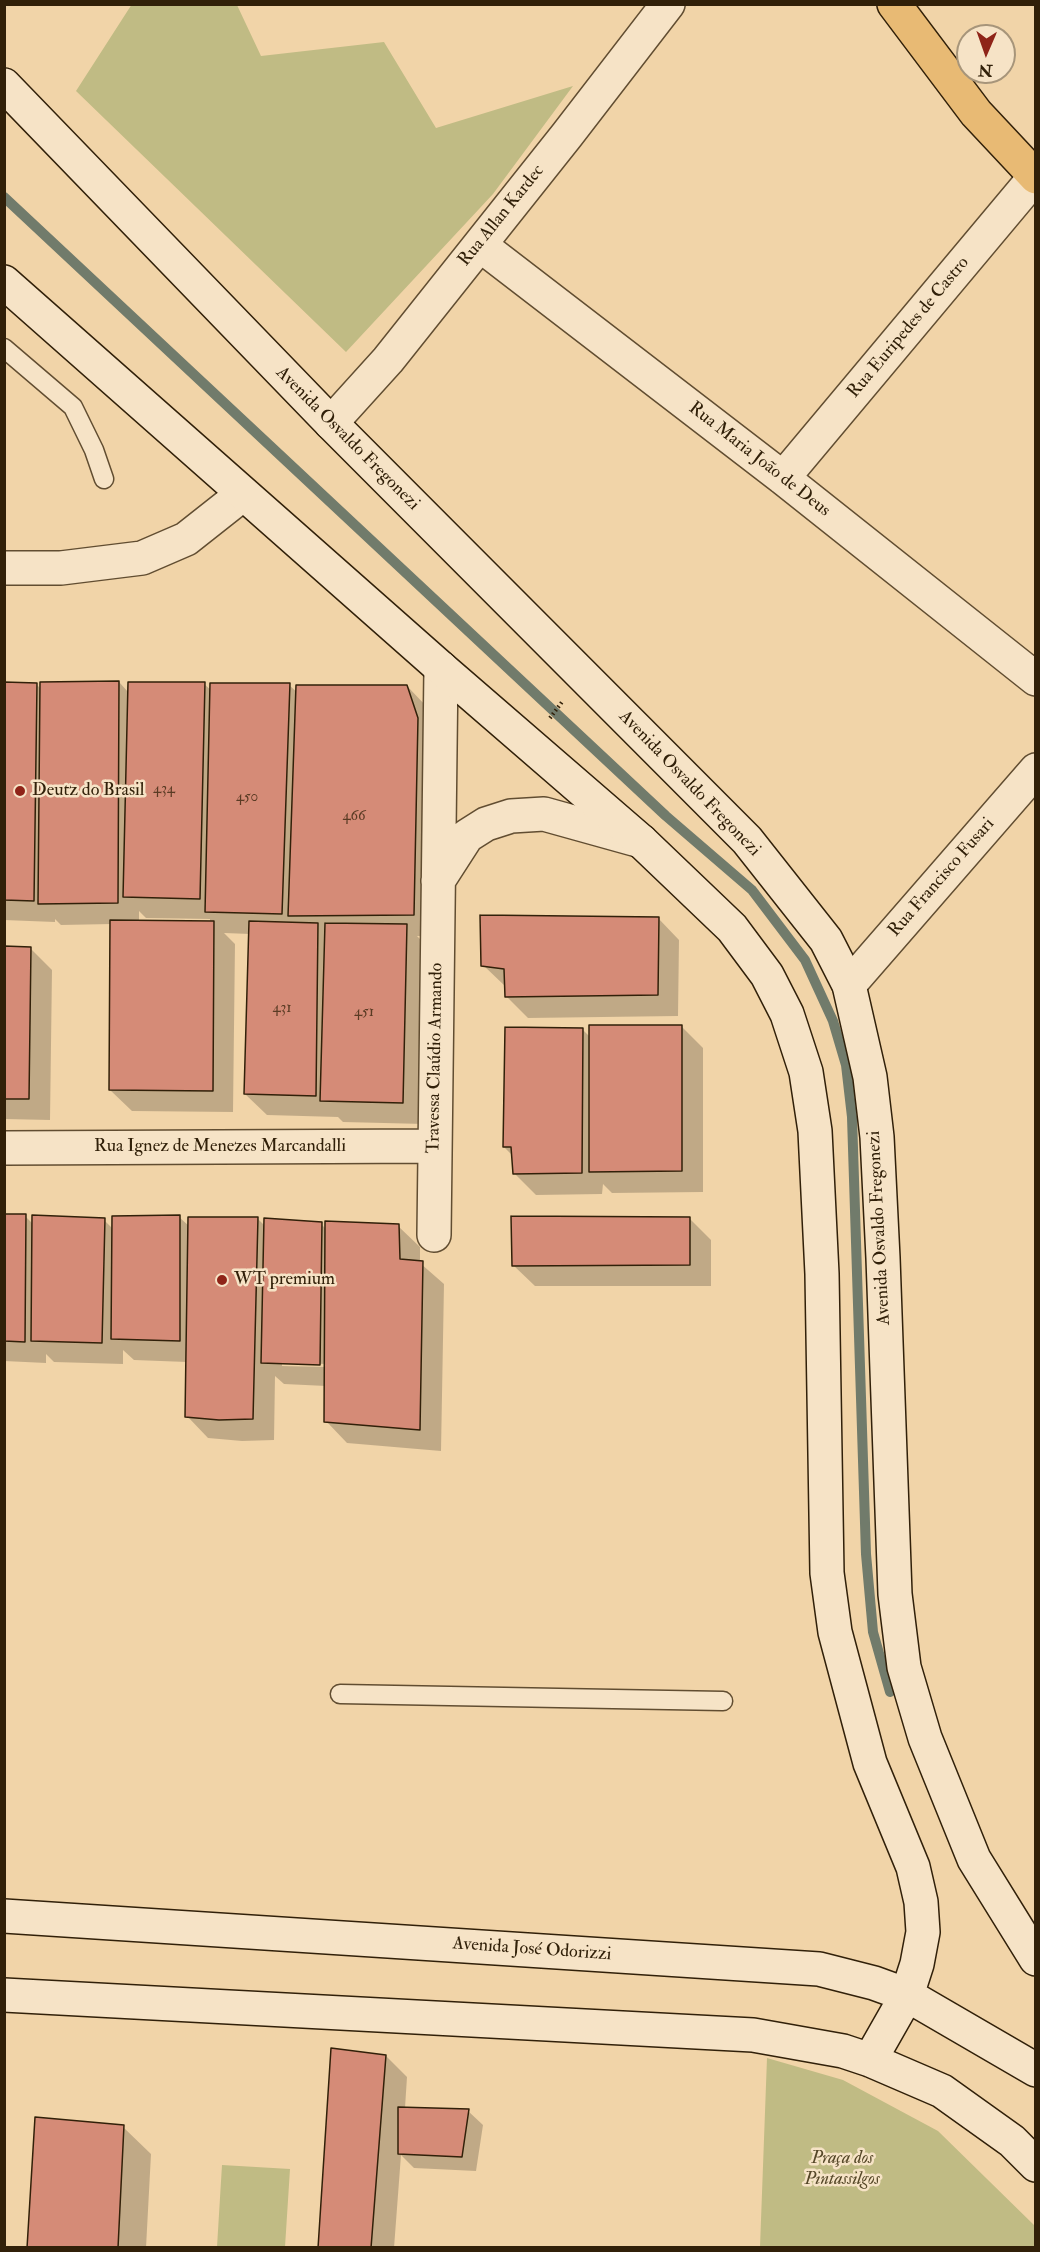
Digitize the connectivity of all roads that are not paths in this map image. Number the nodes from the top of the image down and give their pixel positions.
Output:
1 (668, 4) edge
2 (894, 4) edge
3 (4, 85) edge
4 (1035, 177) edge
5 (480, 245) junction
6 (4, 282) edge
7 (4, 348) edge
8 (331, 423) junction
9 (783, 478) junction
10 (104, 479) dead end
11 (243, 494) junction
12 (4, 568) edge
13 (441, 668) junction
14 (1035, 679) edge
15 (1035, 770) edge
16 (642, 841) junction
17 (438, 881) junction
18 (849, 985) junction
19 (435, 1146) junction
20 (4, 1148) edge
21 (434, 1235) dead end
22 (340, 1694) dead end
23 (723, 1701) dead end
24 (4, 1916) edge
25 (1035, 1959) edge
26 (4, 1995) edge
27 (907, 1995) junction
28 (856, 2056) junction
29 (1035, 2070) edge
30 (1035, 2165) edge

1 - 5 street, Rua Allan Kardec
2 - 4 main road
3 - 8 street, Avenida Osvaldo Fregonezi
4 - 9 street, Rua Euripedes de Castro
5 - 8 street, Rua Allan Kardec
5 - 9 street, Rua Maria João de Deus
6 - 11 street
7 - 10 lane
8 - 18 street, Avenida Osvaldo Fregonezi
9 - 14 street, Rua Maria João de Deus
11 - 12 street
11 - 13 street
13 - 16 street
13 - 17 street, Travessa Claúdio Armando
15 - 18 street, Rua Francisco Fusari
16 - 17 street
16 - 27 street
17 - 19 street, Travessa Claúdio Armando
18 - 25 street, Avenida Osvaldo Fregonezi
19 - 20 street, Rua Ignez de Menezes Marcandalli
19 - 21 street, Travessa Claúdio Armando
22 - 23 lane
24 - 27 street, Avenida José Odorizzi
26 - 28 street
27 - 28 street
27 - 29 street, Avenida José Odorizzi
28 - 30 street

